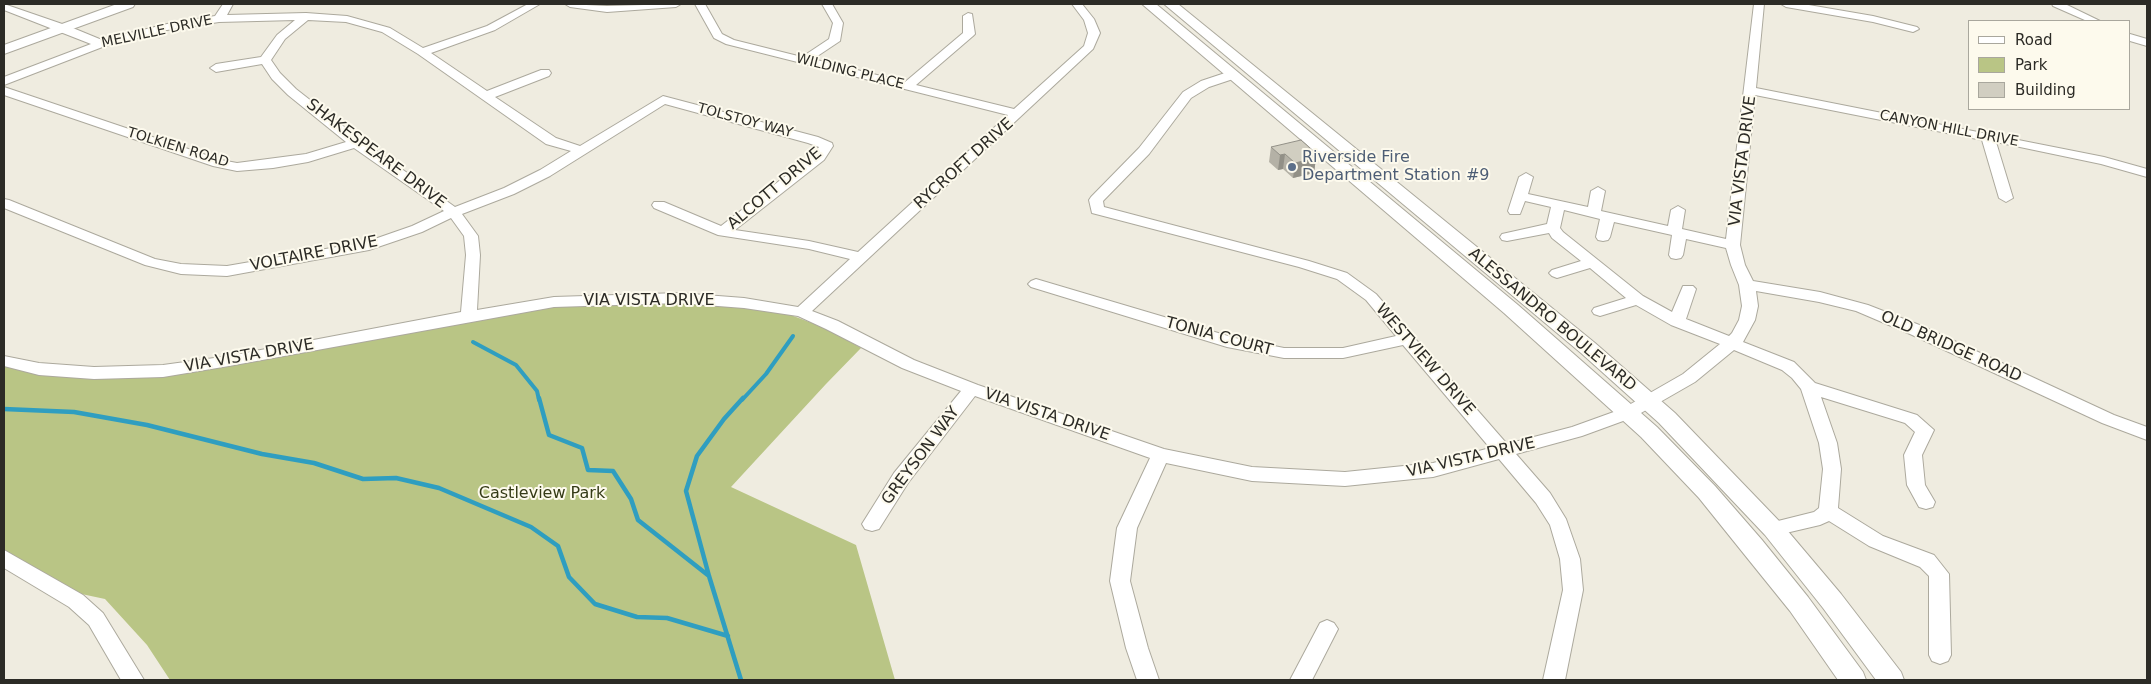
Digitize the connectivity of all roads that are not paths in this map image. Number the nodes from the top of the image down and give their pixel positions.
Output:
1 (22, 4) edge
2 (107, 4) edge
3 (128, 4) edge
4 (228, 4) edge
5 (535, 4) edge
6 (570, 4) edge
7 (676, 4) edge
8 (700, 4) edge
9 (827, 4) edge
10 (1077, 4) edge
11 (1148, 4) edge
12 (1170, 4) edge
13 (1759, 4) edge
14 (1786, 4) edge
15 (2057, 4) edge
16 (7, 7) edge
17 (306, 16) junction
18 (968, 16) dead end
19 (218, 19) junction
20 (2093, 20) edge
21 (58, 26) junction
22 (1913, 29) dead end
23 (2131, 37) edge
24 (4, 42) edge
25 (2147, 43) edge
26 (101, 44) junction
27 (4, 50) edge
28 (422, 52) junction
29 (266, 60) junction
30 (803, 61) junction
31 (216, 68) dead end
32 (545, 73) dead end
33 (1232, 75) junction
34 (4, 81) edge
35 (907, 86) junction
36 (4, 90) edge
37 (1751, 91) junction
38 (486, 96) junction
39 (663, 100) joint
40 (1018, 114) junction
41 (1988, 137) junction
42 (356, 143) junction
43 (827, 146) joint
44 (581, 150) junction
45 (2147, 173) edge
46 (1526, 177) dead end
47 (1598, 192) dead end
48 (1520, 196) junction
49 (2006, 198) dead end
50 (4, 203) edge
51 (659, 205) dead end
52 (1558, 205) junction
53 (1678, 210) dead end
54 (1515, 211) dead end
55 (454, 212) junction
56 (1594, 213) junction
57 (1608, 216) junction
58 (1553, 228) junction
59 (723, 232) junction
60 (1677, 232) junction
61 (1507, 237) dead end
62 (1603, 237) dead end
63 (1733, 245) junction
64 (1676, 255) dead end
65 (862, 257) junction
66 (1591, 263) junction
67 (1557, 273) dead end
68 (1036, 284) dead end
69 (1747, 285) junction
70 (1688, 289) dead end
71 (1638, 299) junction
72 (1600, 311) dead end
73 (801, 312) junction
74 (469, 316) junction
75 (1677, 321) junction
76 (1405, 339) junction
77 (1732, 342) junction
78 (4, 361) edge
79 (1809, 387) junction
80 (972, 389) junction
81 (1650, 402) junction
82 (1628, 413) junction
83 (2147, 434) edge
84 (1505, 452) junction
85 (1161, 455) junction
86 (1926, 502) dead end
87 (1828, 511) junction
88 (872, 524) dead end
89 (1773, 529) junction
90 (4, 558) edge
91 (1327, 629) dead end
92 (1940, 655) dead end
93 (132, 680) edge
94 (1148, 680) edge
95 (1301, 680) edge
96 (1554, 680) edge
97 (1853, 680) edge
98 (1891, 680) edge

1 - 16 street
2 - 21 main road
3 - 21 main road
4 - 19 street
5 - 28 street
6 - 7 street
8 - 30 street, WILDING PLACE
9 - 30 street
10 - 40 street, RYCROFT DRIVE
11 - 33 main road, ALESSANDRO BOULEVARD
12 - 81 main road, ALESSANDRO BOULEVARD
13 - 37 street, VIA VISTA DRIVE
14 - 22 street
15 - 20 street
16 - 21 street
17 - 19 street, MELVILLE DRIVE
17 - 28 street, MELVILLE DRIVE
17 - 29 street
18 - 35 street
19 - 26 street, MELVILLE DRIVE
21 - 24 main road
21 - 26 street
21 - 27 main road
23 - 25 street
26 - 34 street, MELVILLE DRIVE
28 - 38 street, MELVILLE DRIVE
29 - 31 street
29 - 42 street, SHAKESPEARE DRIVE
30 - 35 street, WILDING PLACE
32 - 38 street
33 - 76 street, WESTVIEW DRIVE
33 - 82 main road, ALESSANDRO BOULEVARD
35 - 40 street, WILDING PLACE
36 - 42 street, TOLKIEN ROAD
37 - 41 street, CANYON HILL DRIVE
37 - 63 street, VIA VISTA DRIVE
38 - 44 street, MELVILLE DRIVE
39 - 43 street, TOLSTOY WAY
39 - 44 street, VOLTAIRE DRIVE
40 - 65 street, RYCROFT DRIVE
41 - 45 street, CANYON HILL DRIVE
41 - 49 street
42 - 55 street, SHAKESPEARE DRIVE
43 - 59 street, ALCOTT DRIVE
44 - 55 street, VOLTAIRE DRIVE
46 - 48 street
47 - 56 street
48 - 52 street
48 - 54 street
50 - 55 street, VOLTAIRE DRIVE
51 - 59 street
52 - 56 street
52 - 58 street
53 - 60 street
55 - 74 street, SHAKESPEARE DRIVE
56 - 57 street
57 - 60 street
57 - 62 street
58 - 61 street
58 - 66 street
59 - 65 street
60 - 63 street
60 - 64 street
63 - 69 street, VIA VISTA DRIVE
65 - 73 street, RYCROFT DRIVE
66 - 67 street
66 - 71 street
68 - 76 street, TONIA COURT
69 - 77 street, VIA VISTA DRIVE
69 - 83 street, OLD BRIDGE ROAD
70 - 75 street
71 - 72 street
71 - 75 street
73 - 74 street, VIA VISTA DRIVE
73 - 80 street, VIA VISTA DRIVE
74 - 78 street, VIA VISTA DRIVE
75 - 77 street
76 - 84 street, WESTVIEW DRIVE
77 - 79 street
77 - 81 street, VIA VISTA DRIVE
79 - 86 street
79 - 87 street
80 - 85 street, VIA VISTA DRIVE
80 - 88 street, GREYSON WAY
81 - 82 street, VIA VISTA DRIVE
81 - 89 main road, ALESSANDRO BOULEVARD
82 - 84 street, VIA VISTA DRIVE
82 - 97 main road, ALESSANDRO BOULEVARD
84 - 85 street, VIA VISTA DRIVE
84 - 96 street, WESTVIEW DRIVE
85 - 94 street
87 - 89 street
87 - 92 street
89 - 98 main road, ALESSANDRO BOULEVARD
90 - 93 street
91 - 95 street

